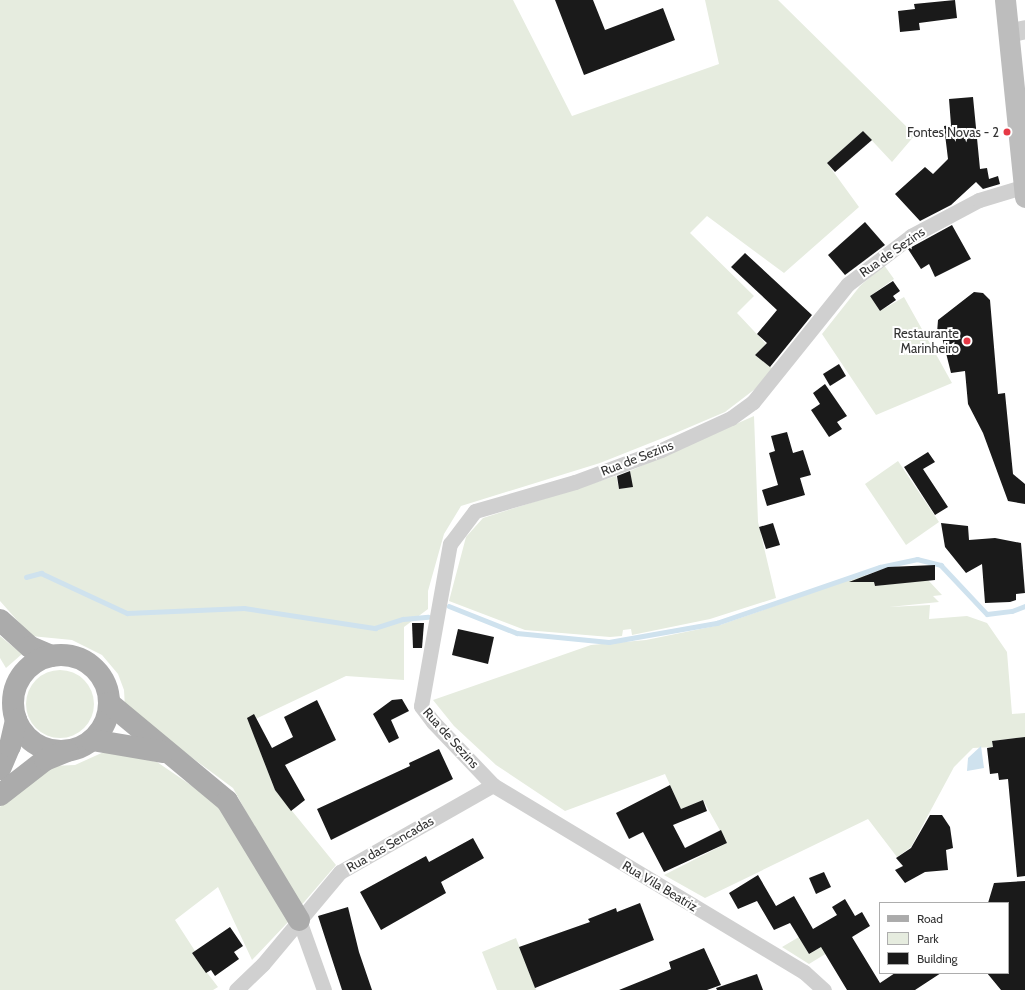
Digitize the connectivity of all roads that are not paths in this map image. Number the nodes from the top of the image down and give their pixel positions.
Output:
1 (1005, 0) edge
2 (1017, 31) edge
3 (1025, 190) edge
4 (0, 620) edge
5 (51, 656) junction
6 (0, 678) edge
7 (109, 703) junction
8 (14, 715) junction
9 (92, 740) junction
10 (67, 751) junction
11 (165, 752) junction
12 (0, 769) edge
13 (493, 785) junction
14 (0, 795) edge
15 (298, 920) junction
16 (236, 990) edge
17 (324, 990) edge
18 (824, 990) edge

1 - 2 main road
2 - 3 main road
3 - 13 street, Rua de Sezins
4 - 5 main road
5 - 7 main road
5 - 8 main road
6 - 8 main road
7 - 9 main road
7 - 11 main road
8 - 10 main road
8 - 12 main road
9 - 10 main road
9 - 11 main road
10 - 14 main road
11 - 15 main road
13 - 15 street, Rua das Sencadas
13 - 18 street, Rua Vila Beatriz
15 - 16 street, Rua das Sencadas
15 - 17 street

